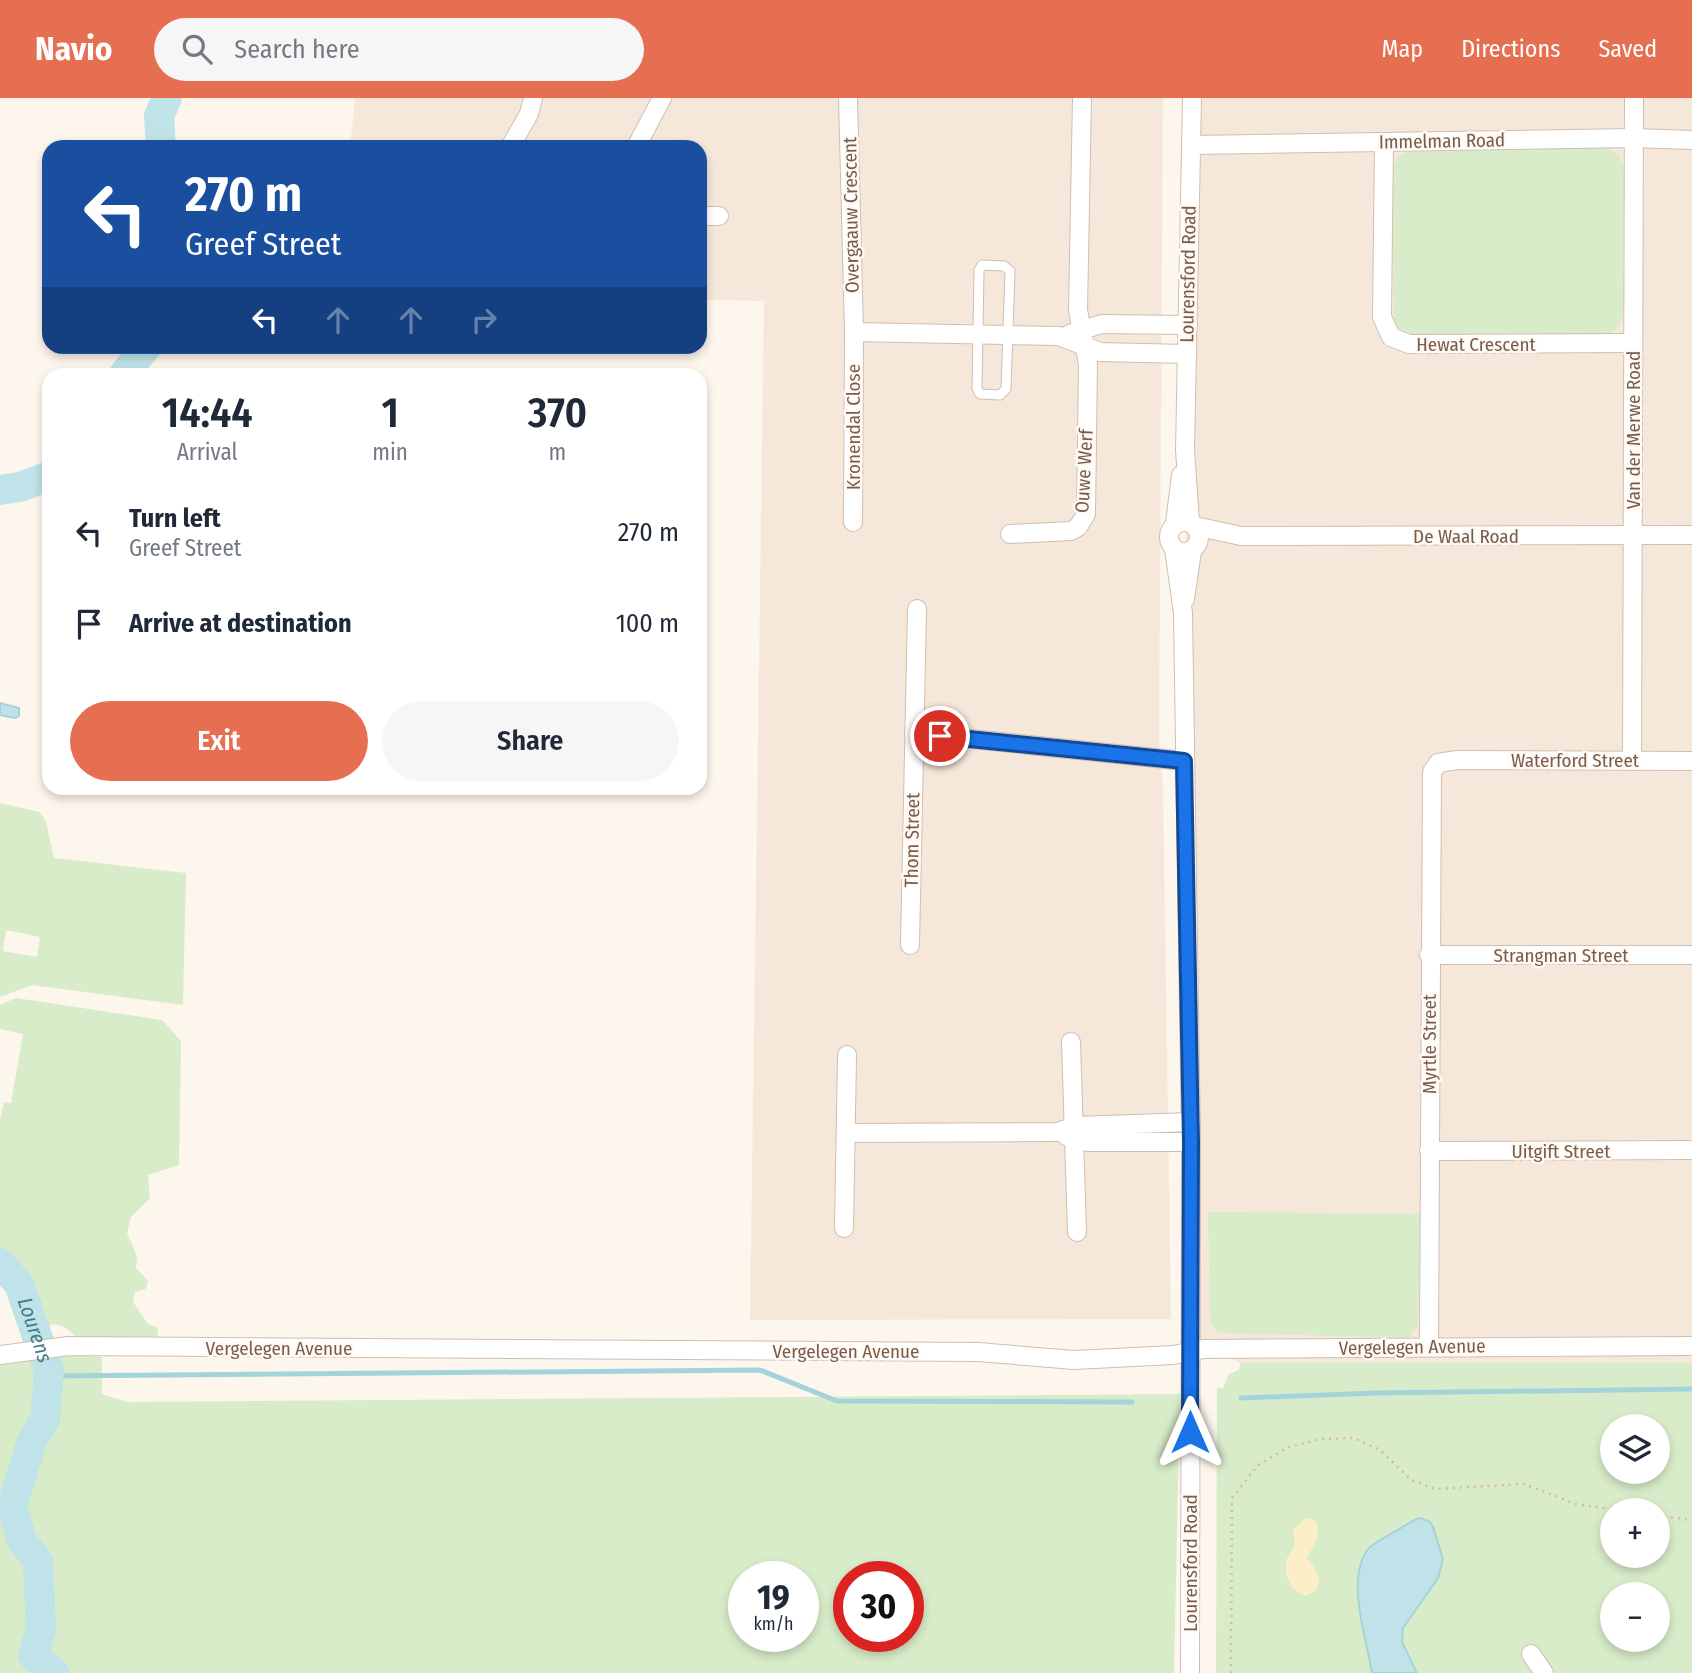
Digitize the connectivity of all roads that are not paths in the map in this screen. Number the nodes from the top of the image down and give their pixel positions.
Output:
1 (533, 98) edge
2 (662, 98) edge
3 (848, 98) edge
4 (1082, 98) edge
5 (1192, 98) edge
6 (1634, 98) edge
7 (1634, 138) junction
8 (514, 140) edge
9 (640, 140) edge
10 (1692, 140) edge
11 (1384, 142) junction
12 (1191, 145) junction
13 (707, 216) edge
14 (719, 216) dead end
15 (1188, 325) junction
16 (854, 332) junction
17 (977, 333) junction
18 (1009, 334) junction
19 (1082, 338) junction
20 (1633, 343) junction
21 (1187, 354) junction
22 (853, 522) dead end
23 (1187, 524) junction
24 (1010, 534) dead end
25 (1633, 535) junction
26 (1692, 535) edge
27 (1241, 536) junction
28 (1195, 548) junction
29 (1174, 549) junction
30 (917, 609) dead end
31 (1183, 614) junction
32 (914, 733) junction
33 (1457, 760) joint
34 (1184, 761) junction
35 (1632, 761) junction
36 (1692, 761) edge
37 (910, 945) dead end
38 (1692, 955) edge
39 (1429, 956) junction
40 (1071, 1042) dead end
41 (847, 1055) dead end
42 (1191, 1122) junction
43 (847, 1133) junction
44 (1076, 1133) junction
45 (1191, 1142) junction
46 (1692, 1150) edge
47 (1429, 1151) junction
48 (844, 1228) dead end
49 (1077, 1232) dead end
50 (1429, 1346) junction
51 (1692, 1346) edge
52 (1190, 1351) junction
53 (0, 1355) edge
54 (1531, 1654) dead end
55 (1190, 1673) edge
56 (1545, 1673) edge

1 - 8 street
2 - 9 street
3 - 16 street, Overgaauw Crescent
4 - 19 street
5 - 12 street, Lourensford Road
6 - 7 street, Van der Merwe Road
7 - 10 street, Immelman Road
7 - 11 street, Immelman Road
7 - 20 street, Van der Merwe Road
11 - 12 street, Immelman Road
11 - 20 street, Hewat Crescent
12 - 15 street, Lourensford Road
13 - 14 street
15 - 19 street
15 - 21 street, Lourensford Road
16 - 17 street
16 - 22 street, Kronendal Close
17 - 18 street
17 - 18 lane
17 - 18 lane
18 - 19 street
19 - 21 street
19 - 24 street, Ouwe Werf
20 - 25 street, Van der Merwe Road
21 - 23 street, Lourensford Road
23 - 27 street, De Waal Road
23 - 28 street
23 - 29 street
25 - 26 street, De Waal Road
25 - 27 street, De Waal Road
25 - 35 street, Van der Merwe Road
27 - 28 street, De Waal Road
28 - 29 street
28 - 31 street, Lourensford Road
29 - 31 street, Lourensford Road
30 - 32 street, Thom Street
31 - 34 street, Lourensford Road
32 - 34 street
32 - 37 street, Thom Street
33 - 35 street, Waterford Street
33 - 39 street, Myrtle Street
34 - 42 street, Lourensford Road
35 - 36 street, Waterford Street
38 - 39 street, Strangman Street
39 - 47 street, Myrtle Street
40 - 44 street
41 - 43 street
42 - 44 street
42 - 45 street, Lourensford Road
43 - 44 street
43 - 48 street
44 - 45 street
44 - 49 street
45 - 52 street, Lourensford Road
46 - 47 street, Uitgift Street
47 - 50 street, Myrtle Street
50 - 51 street, Vergelegen Avenue
50 - 52 street, Vergelegen Avenue
52 - 53 street, Vergelegen Avenue
52 - 55 street, Lourensford Road
54 - 56 street

